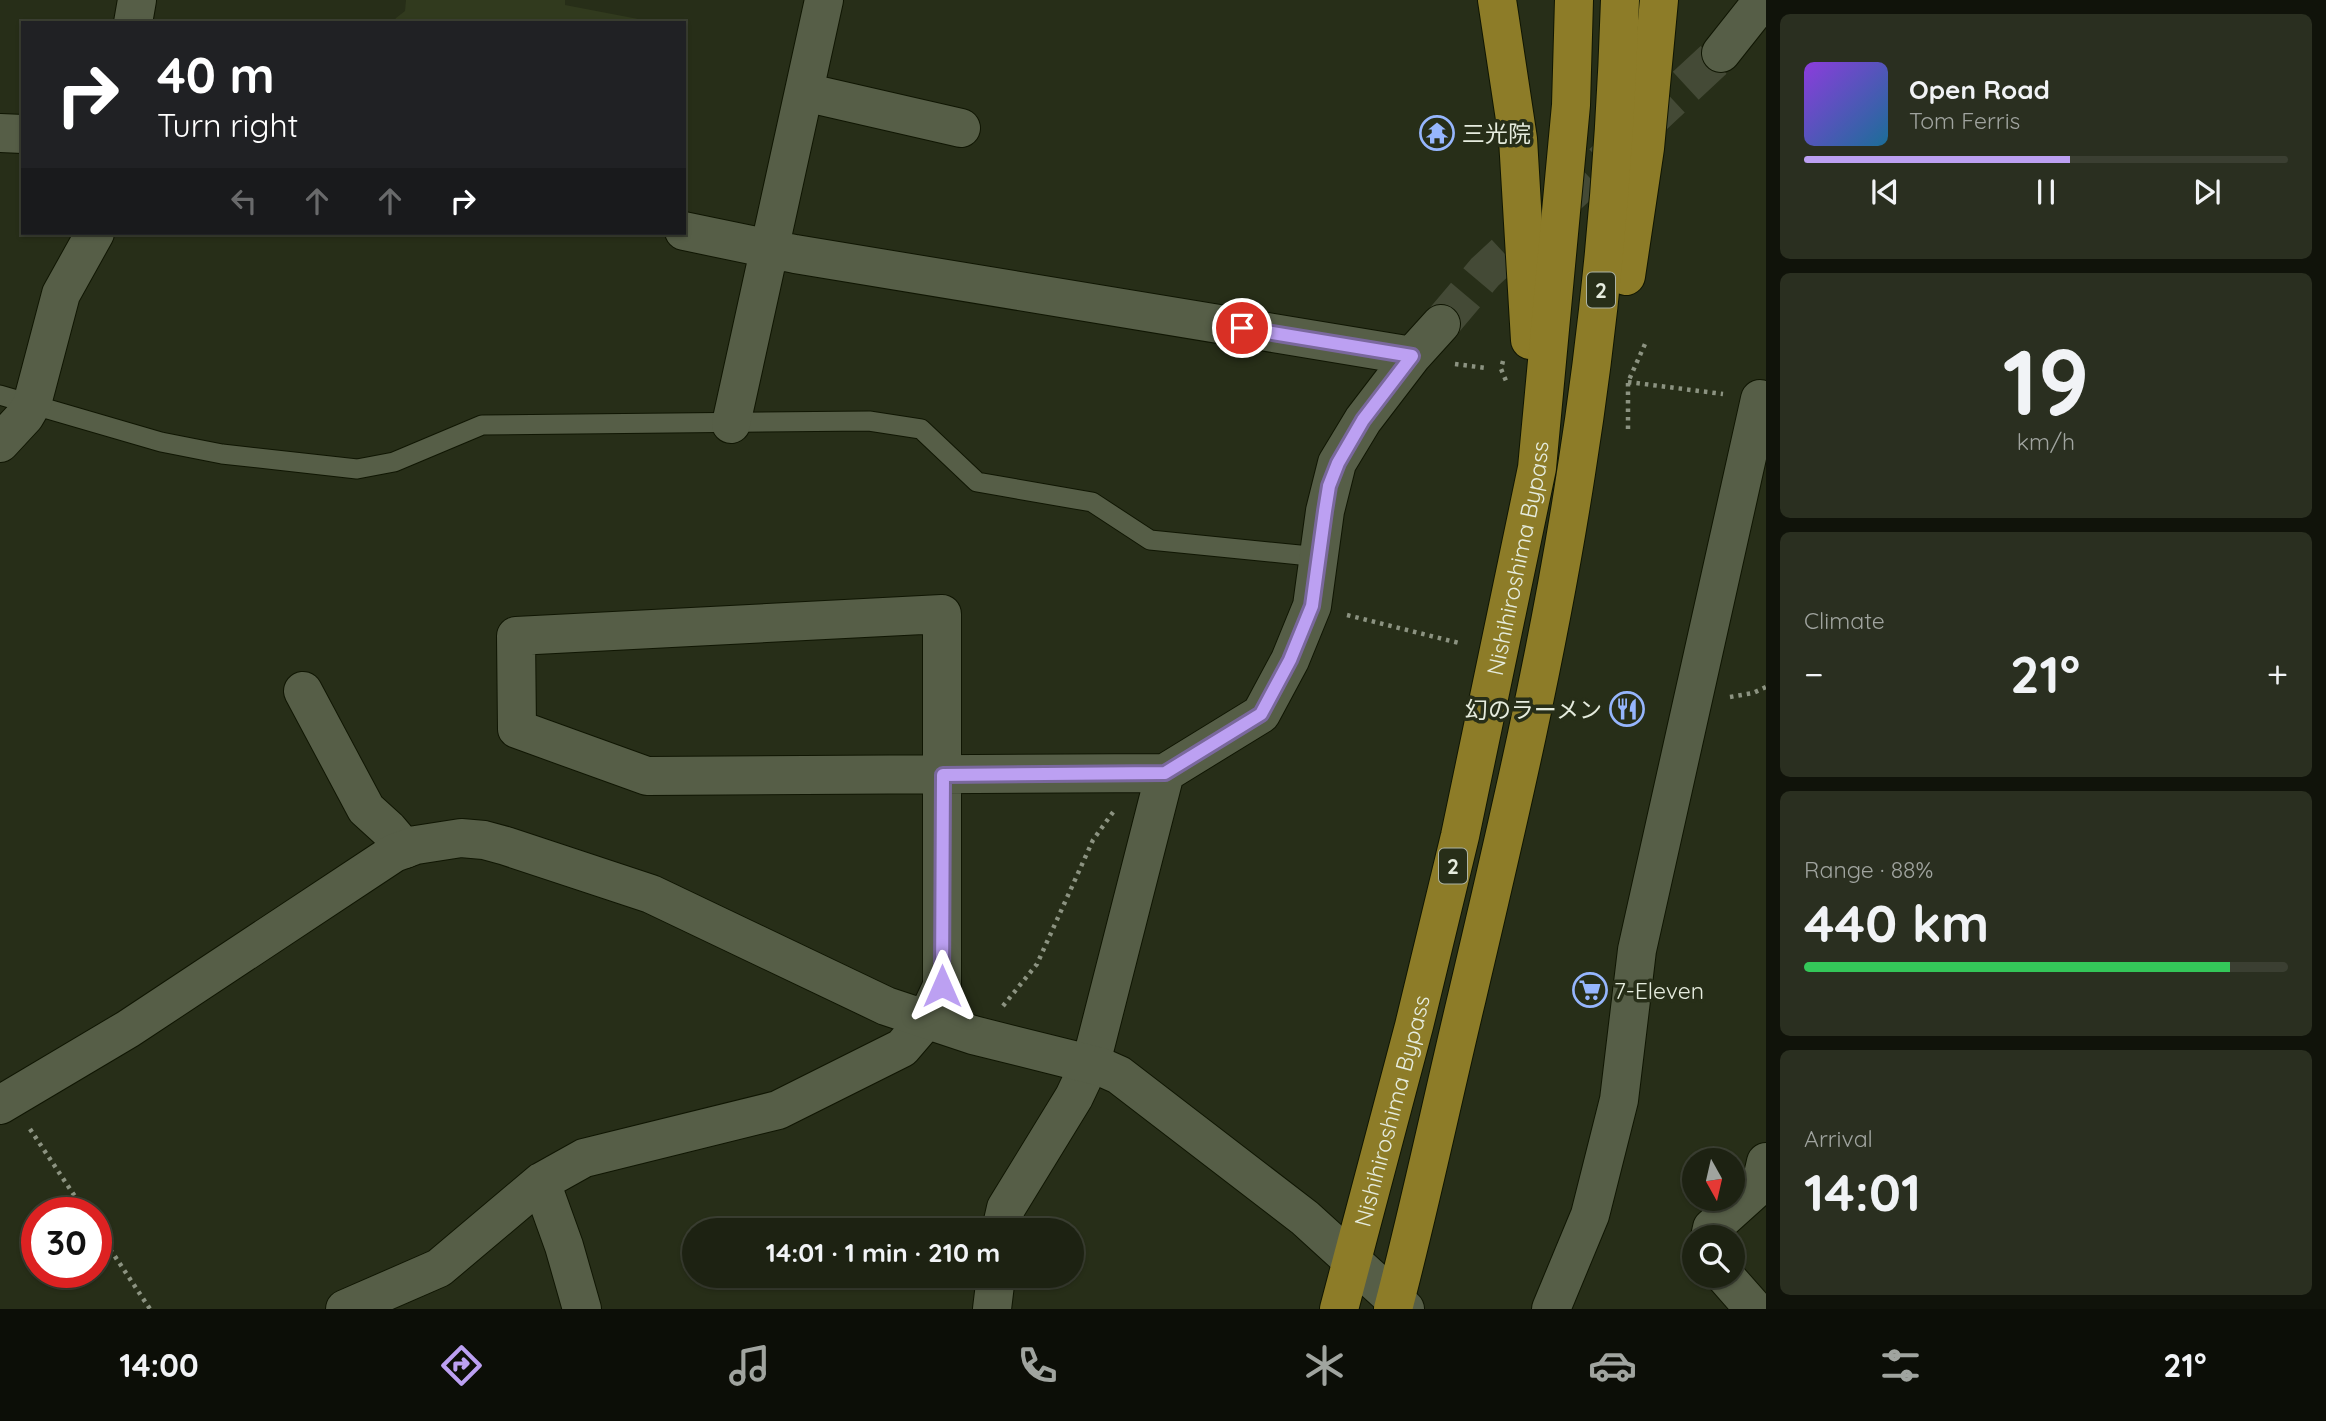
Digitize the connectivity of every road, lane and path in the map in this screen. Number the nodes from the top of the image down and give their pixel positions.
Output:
1 (137, 0) edge
2 (824, 0) edge
3 (1497, 0) edge
4 (1573, 0) edge
5 (1620, 0) edge
6 (1659, 0) edge
7 (1763, 0) edge
8 (133, 21) edge
9 (1721, 53) tunnel mouth
10 (804, 92) junction
11 (961, 128) dead end
12 (0, 133) edge
13 (21, 134) edge
14 (686, 231) edge
15 (94, 235) edge
16 (770, 249) junction
17 (1441, 324) tunnel mouth
18 (1645, 344) dead end
19 (1506, 351) dead end
20 (1412, 356) junction
21 (1628, 382) junction
22 (1508, 387) dead end
23 (1760, 399) joint
24 (16, 400) edge
25 (731, 424) junction
26 (1628, 429) dead end
27 (0, 443) edge
28 (1537, 468) junction
29 (1320, 557) junction
30 (1558, 577) junction
31 (1312, 606) junction
32 (1459, 643) dead end
33 (303, 691) dead end
34 (1165, 773) junction
35 (943, 775) junction
36 (1117, 807) dead end
37 (405, 849) junction
38 (926, 1020) junction
39 (973, 1035) junction
40 (1089, 1065) junction
41 (5, 1102) edge
42 (1766, 1162) edge
43 (541, 1181) junction
44 (74, 1197) edge
45 (1004, 1218) edge
46 (1715, 1225) edge
47 (112, 1252) edge
48 (1351, 1261) junction
49 (995, 1288) edge
50 (1736, 1288) edge
51 (1397, 1306) edge
52 (150, 1309) edge
53 (345, 1309) edge
54 (582, 1309) edge
55 (992, 1309) edge
56 (1339, 1309) edge
57 (1551, 1309) edge
58 (1754, 1309) edge

1 - 8 street
2 - 10 street
3 - 28 highway
4 - 28 highway, Nishihiroshima Bypass / 2
5 - 30 highway, Nishihiroshima Bypass / 2
6 - 30 highway
7 - 9 street
10 - 11 street
10 - 16 street
12 - 13 street
14 - 16 street
15 - 24 street
16 - 20 street
16 - 25 street
17 - 20 street
18 - 21 path
19 - 22 path
20 - 29 street
21 - 23 path
21 - 26 path
23 - 57 street
24 - 25 lane
24 - 27 street
25 - 29 lane
28 - 48 highway, Nishihiroshima Bypass / 2
29 - 31 street
30 - 51 highway, Nishihiroshima Bypass / 2
31 - 32 path
31 - 34 street
33 - 37 street
34 - 35 street
34 - 40 street
35 - 35 street
35 - 38 street
36 - 39 path
37 - 38 street
37 - 41 street
38 - 39 street
38 - 43 street
39 - 40 street
40 - 45 street
40 - 48 street
41 - 44 path
42 - 46 street
43 - 53 street
43 - 54 street
47 - 52 path
48 - 51 street
48 - 56 highway, Nishihiroshima Bypass / 2
49 - 55 street
50 - 58 street

